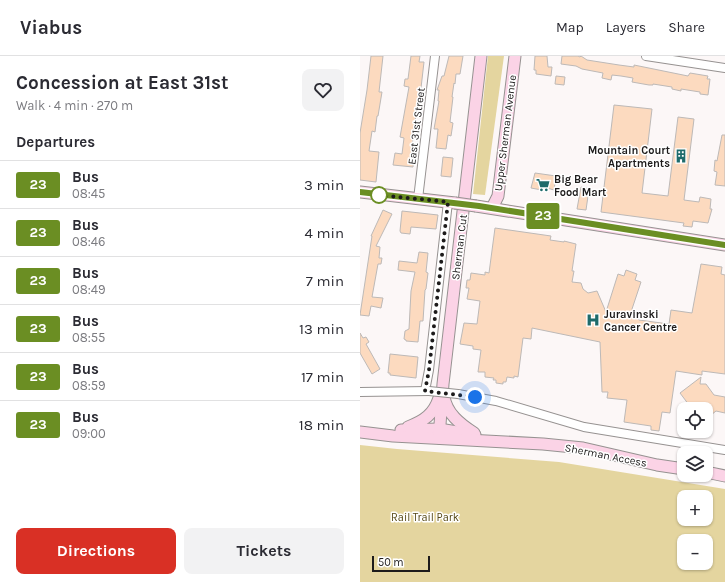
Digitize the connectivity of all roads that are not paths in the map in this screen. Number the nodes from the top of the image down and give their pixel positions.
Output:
1 (435, 56) edge
2 (481, 56) edge
3 (515, 56) edge
4 (646, 56) edge
5 (725, 68) edge
6 (360, 192) edge
7 (418, 199) junction
8 (452, 203) junction
9 (492, 208) junction
10 (725, 245) edge
11 (443, 384) junction
12 (427, 391) junction
13 (360, 392) edge
14 (360, 429) edge
15 (396, 430) junction
16 (360, 432) edge
17 (439, 433) junction
18 (482, 436) junction
19 (503, 442) junction
20 (725, 450) edge
21 (677, 468) edge
22 (713, 473) edge
23 (725, 476) edge

1 - 7 street, East 31st Street
2 - 11 main road, Sherman Cut
3 - 9 main road, Upper Sherman Avenue
4 - 5 street
6 - 7 main road
7 - 8 main road
8 - 9 main road, bridge
8 - 12 street
9 - 10 main road
11 - 15 main road
11 - 17 main road, Sherman Cut
11 - 18 main road
12 - 13 street
12 - 20 street, bridge
14 - 15 main road, Sherman Access
15 - 17 main road, Sherman Access
16 - 17 main road, Sherman Access
17 - 18 main road, Sherman Access
17 - 19 main road, Sherman Access
18 - 19 main road, Sherman Access
19 - 21 main road, Sherman Access
22 - 23 main road

